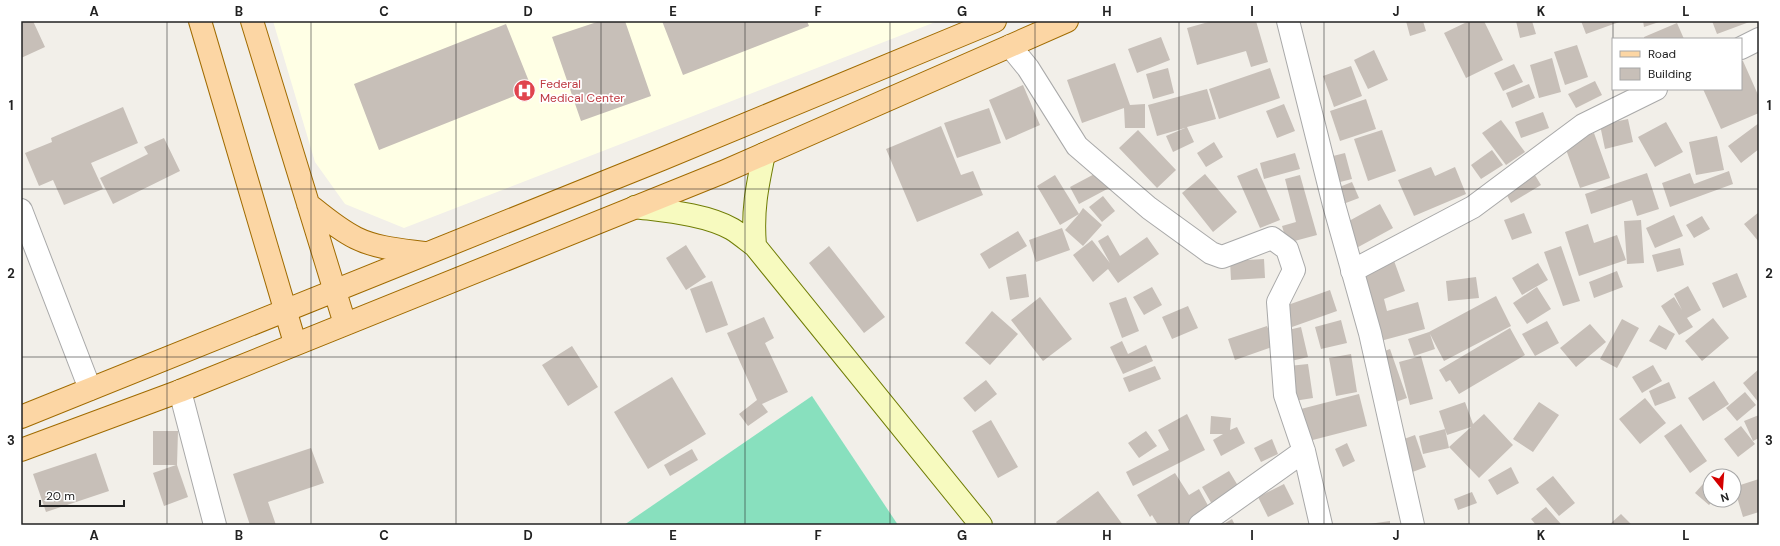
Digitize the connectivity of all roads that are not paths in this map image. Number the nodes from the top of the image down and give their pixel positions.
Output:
1 (200, 21) edge
2 (252, 21) edge
3 (995, 21) edge
4 (1067, 21) edge
5 (1288, 21) edge
6 (1759, 39) edge
7 (1010, 46) junction
8 (1742, 48) edge
9 (1654, 90) edge
10 (764, 154) junction
11 (308, 204) junction
12 (635, 208) junction
13 (21, 210) edge
14 (755, 246) junction
15 (424, 254) junction
16 (1352, 271) junction
17 (334, 290) junction
18 (284, 311) junction
19 (345, 324) junction
20 (295, 343) junction
21 (90, 389) junction
22 (180, 391) junction
23 (21, 417) edge
24 (21, 450) edge
25 (1304, 451) junction
26 (215, 525) edge
27 (981, 525) edge
28 (1200, 525) edge
29 (1321, 525) edge
30 (1413, 525) edge

1 - 18 main road
2 - 11 main road
3 - 15 main road
4 - 7 main road
5 - 16 street
6 - 8 street
7 - 10 main road
7 - 25 street
9 - 16 street
10 - 12 main road
10 - 14 street
11 - 15 main road
11 - 17 main road
12 - 14 street
12 - 19 main road
13 - 21 street
14 - 27 street
15 - 17 main road
16 - 30 street
17 - 18 main road
17 - 19 main road
18 - 20 main road
18 - 21 main road
19 - 20 main road
20 - 22 main road
21 - 23 main road
22 - 24 main road
22 - 26 street
25 - 28 street
25 - 29 street

